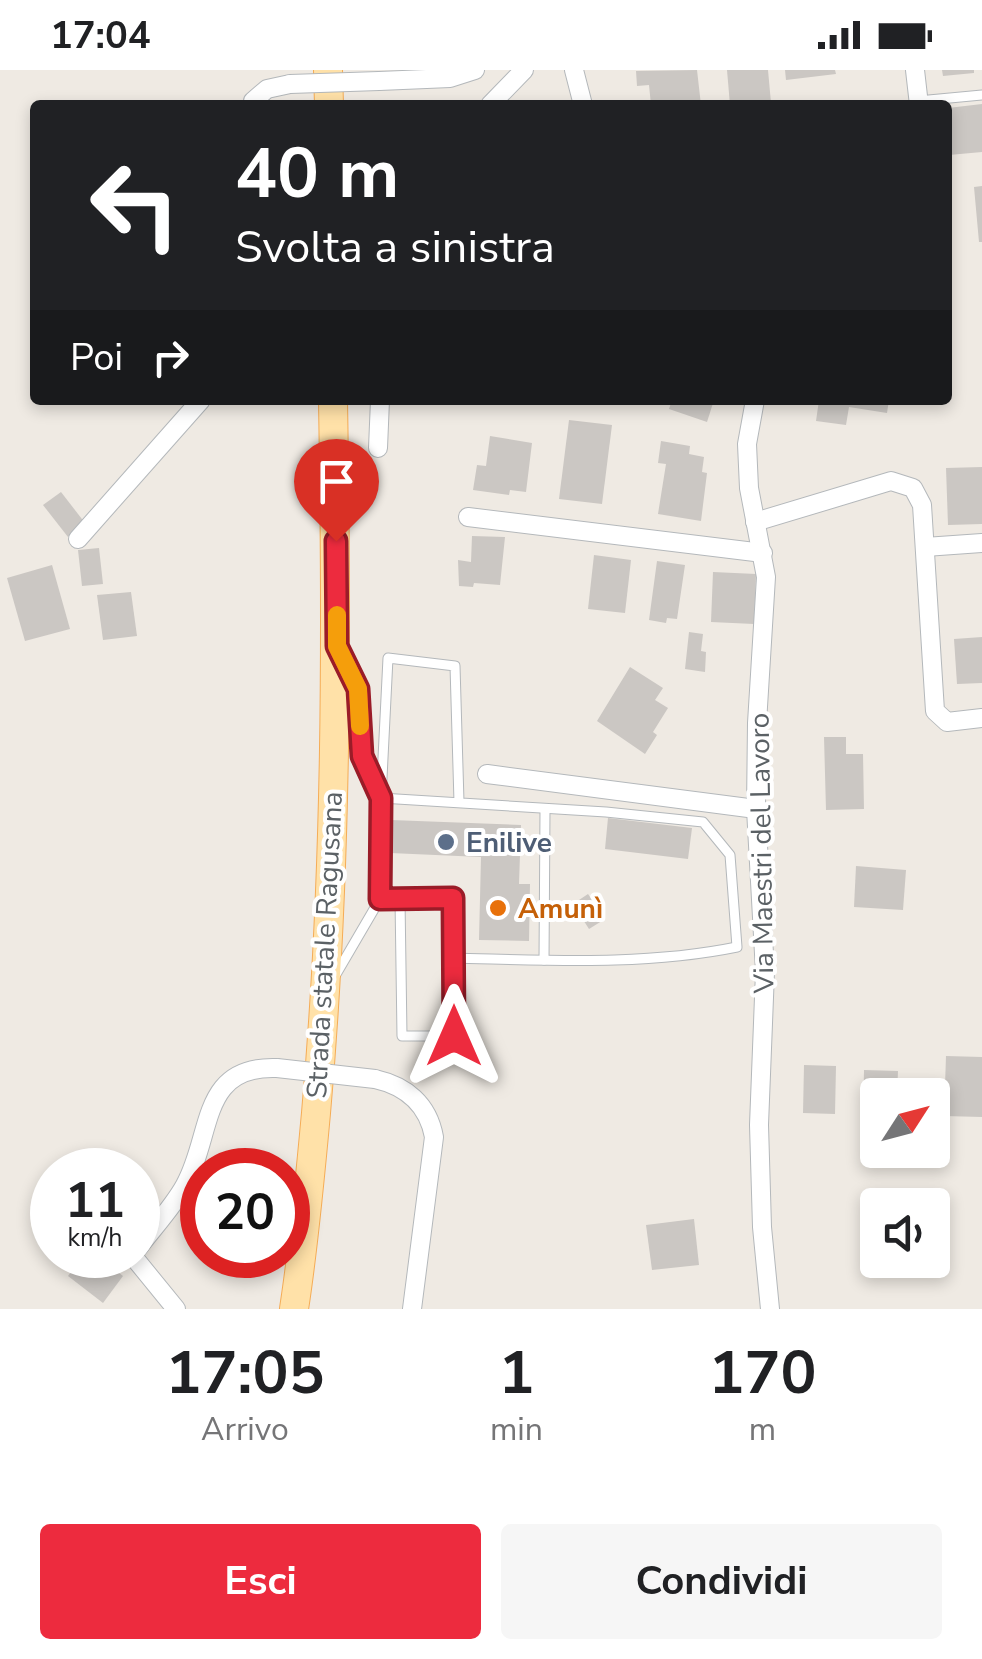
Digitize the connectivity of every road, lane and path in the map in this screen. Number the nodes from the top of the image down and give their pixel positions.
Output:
1 (328, 70) edge
2 (475, 70) edge
3 (524, 70) edge
4 (574, 70) edge
5 (915, 70) edge
6 (982, 95) edge
7 (255, 100) edge
8 (329, 100) edge
9 (495, 100) edge
10 (582, 100) edge
11 (918, 100) edge
12 (942, 100) edge
13 (197, 405) edge
14 (333, 405) edge
15 (380, 405) edge
16 (754, 405) edge
17 (378, 448) dead end
18 (468, 517) dead end
19 (755, 522) junction
20 (78, 539) dead end
21 (982, 542) edge
22 (925, 547) junction
23 (762, 553) junction
24 (337, 646) junction
25 (982, 718) edge
26 (487, 774) dead end
27 (381, 798) junction
28 (459, 802) junction
29 (756, 809) junction
30 (545, 810) junction
31 (380, 899) junction
32 (400, 899) junction
33 (454, 958) junction
34 (544, 960) junction
35 (326, 991) junction
36 (160, 1219) edge
37 (151, 1278) edge
38 (176, 1309) edge
39 (294, 1309) edge
40 (412, 1309) edge
41 (770, 1309) edge

1 - 8 main road
2 - 7 street, bridge
3 - 9 street
4 - 10 street
5 - 11 street
6 - 12 lane
13 - 20 street
14 - 24 main road, Strada statale Ragusana
15 - 17 street
16 - 19 street, Via Maestri del Lavoro
18 - 23 street
19 - 22 street
19 - 23 street, Via Maestri del Lavoro
21 - 22 street
22 - 25 street
23 - 29 street, Via Maestri del Lavoro
24 - 27 lane
24 - 35 main road, Strada statale Ragusana
26 - 29 street
27 - 28 lane
27 - 28 lane
27 - 31 lane
28 - 30 lane
29 - 41 street, Via Maestri del Lavoro
30 - 34 lane
30 - 34 lane
31 - 32 lane
31 - 35 lane
32 - 33 lane
32 - 33 lane
33 - 34 lane
35 - 39 main road, Strada statale Ragusana
36 - 40 street, bridge
37 - 38 street

